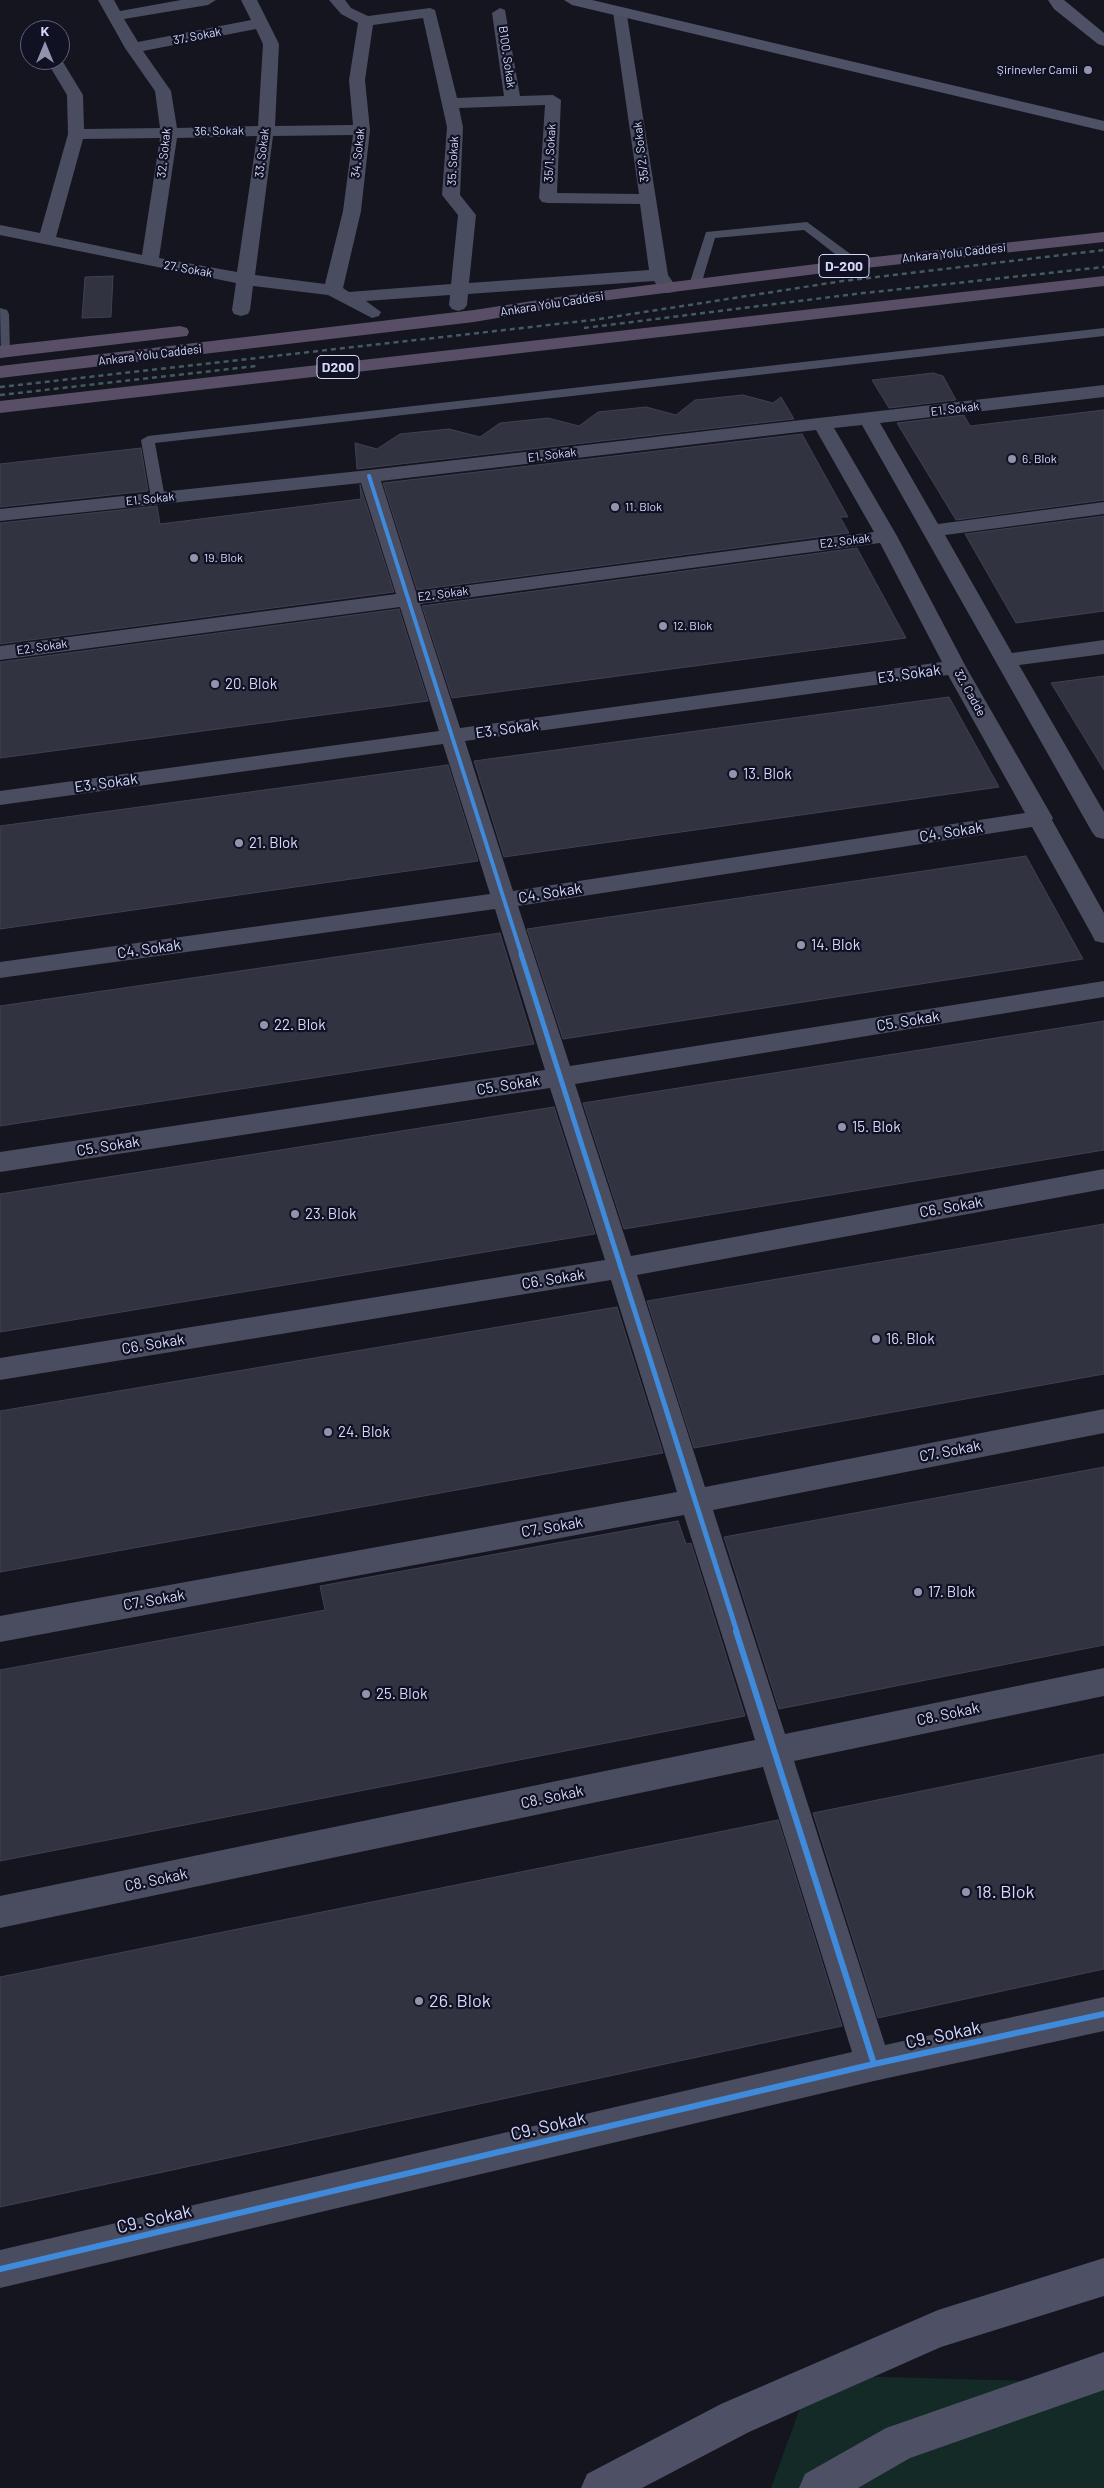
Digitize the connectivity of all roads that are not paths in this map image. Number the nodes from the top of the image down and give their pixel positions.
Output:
1 (106, 0) edge
2 (208, 0) edge
3 (249, 0) edge
4 (337, 0) edge
5 (572, 0) edge
6 (1056, 0) edge
7 (426, 6) edge
8 (623, 6) edge
9 (500, 13) dead end
10 (115, 16) junction
11 (366, 21) junction
12 (261, 23) junction
13 (1104, 41) edge
14 (132, 48) junction
15 (60, 70) edge
16 (513, 101) junction
17 (449, 103) junction
18 (1104, 112) edge
19 (1104, 126) edge
20 (266, 130) junction
21 (362, 130) junction
22 (169, 132) junction
23 (76, 134) junction
24 (646, 199) junction
25 (0, 230) edge
26 (1104, 237) edge
27 (47, 239) junction
28 (150, 262) junction
29 (856, 264) junction
30 (244, 279) junction
31 (1104, 281) edge
32 (664, 282) junction
33 (695, 285) junction
34 (333, 290) junction
35 (349, 297) junction
36 (459, 297) junction
37 (585, 298) junction
38 (372, 312) junction
39 (0, 314) edge
40 (238, 318) joint
41 (273, 322) dead end
42 (253, 324) dead end
43 (676, 329) junction
44 (195, 330) dead end
45 (1104, 332) edge
46 (1, 352) edge
47 (0, 372) edge
48 (1104, 391) edge
49 (0, 406) edge
50 (868, 419) junction
51 (0, 421) edge
52 (822, 424) junction
53 (369, 476) junction
54 (158, 498) junction
55 (1104, 508) edge
56 (0, 515) edge
57 (930, 530) junction
58 (887, 536) junction
59 (408, 599) junction
60 (1104, 647) edge
61 (0, 652) edge
62 (1007, 660) junction
63 (955, 668) junction
64 (452, 737) junction
65 (0, 798) edge
66 (1098, 810) edge
67 (1041, 818) junction
68 (1104, 832) edge
69 (504, 900) junction
70 (1104, 935) edge
71 (0, 970) edge
72 (1104, 989) edge
73 (560, 1077) junction
74 (0, 1162) edge
75 (1104, 1180) edge
76 (620, 1268) junction
77 (0, 1369) edge
78 (1104, 1421) edge
79 (695, 1501) junction
80 (0, 1629) edge
81 (1104, 1682) edge
82 (774, 1751) junction
83 (0, 1912) edge
84 (1104, 2014) edge
85 (874, 2064) junction
86 (0, 2269) edge
87 (1104, 2276) edge
88 (1104, 2371) edge
89 (601, 2488) edge
90 (820, 2488) edge

1 - 10 street, 32. Sokak
2 - 10 street
3 - 12 street, 33. Sokak
4 - 11 street
5 - 8 main road
6 - 13 main road
7 - 11 street, 35. Sokak
7 - 17 street, 35. Sokak
8 - 18 main road
8 - 19 main road
8 - 24 street, 35/2. Sokak
9 - 16 street, B100. Sokak
10 - 14 street, 32. Sokak
11 - 21 street, 34. Sokak
12 - 14 street, 37. Sokak
12 - 20 street, 33. Sokak
14 - 22 street, 32. Sokak
15 - 23 street
16 - 17 street
16 - 24 street, 35/1. Sokak
17 - 36 street, 35. Sokak
20 - 21 street, 36. Sokak
20 - 22 street, 36. Sokak
20 - 30 street, 33. Sokak
21 - 34 street, 34. Sokak
22 - 23 street, 36. Sokak
22 - 28 street, 32. Sokak
23 - 27 street
24 - 32 street, 35/2. Sokak
25 - 27 street, 27. Sokak
26 - 29 highway, Ankara Yolu Caddesi / D-200
27 - 28 street, 27. Sokak
28 - 30 street, 27. Sokak
29 - 33 highway, Ankara Yolu Caddesi / D-200
29 - 33 lane
30 - 34 street, 27. Sokak
30 - 40 street, 33. Sokak
31 - 43 highway
32 - 33 highway, Ankara Yolu Caddesi / D-200
32 - 36 street
32 - 37 highway, Ankara Yolu Caddesi / D-200
34 - 35 street, 27. Sokak
35 - 36 street
35 - 38 street, 27. Sokak
36 - 37 highway
36 - 38 highway
37 - 47 highway, Ankara Yolu Caddesi / D200
38 - 41 highway
39 - 46 street
40 - 42 highway
43 - 49 highway, D200
43 - 51 highway
44 - 46 highway
45 - 54 lane
48 - 50 street, E1. Sokak
50 - 52 street, E1. Sokak
50 - 57 street
52 - 53 street, E1. Sokak
52 - 58 street, 32. Cadde
53 - 54 street, E1. Sokak
53 - 59 street
54 - 56 street, E1. Sokak
55 - 57 street
57 - 62 street
58 - 59 street, E2. Sokak
58 - 63 street, 32. Cadde
59 - 61 street, E2. Sokak
59 - 64 street
60 - 62 street
62 - 66 street
63 - 64 street, E3. Sokak
63 - 67 street, 32. Cadde
64 - 65 street, E3. Sokak
64 - 69 street
66 - 68 street
67 - 69 street, C4. Sokak
67 - 70 street, 32. Cadde
69 - 71 street, C4. Sokak
69 - 73 street
72 - 73 street, C5. Sokak
73 - 74 street, C5. Sokak
73 - 76 street
75 - 76 street, C6. Sokak
76 - 77 street, C6. Sokak
76 - 79 street
78 - 79 street, C7. Sokak
79 - 80 street, C7. Sokak
79 - 82 street
81 - 82 street, C8. Sokak
82 - 83 street, C8. Sokak
82 - 85 street
84 - 85 street, C9. Sokak
85 - 86 street, C9. Sokak
87 - 89 main road
88 - 90 main road

